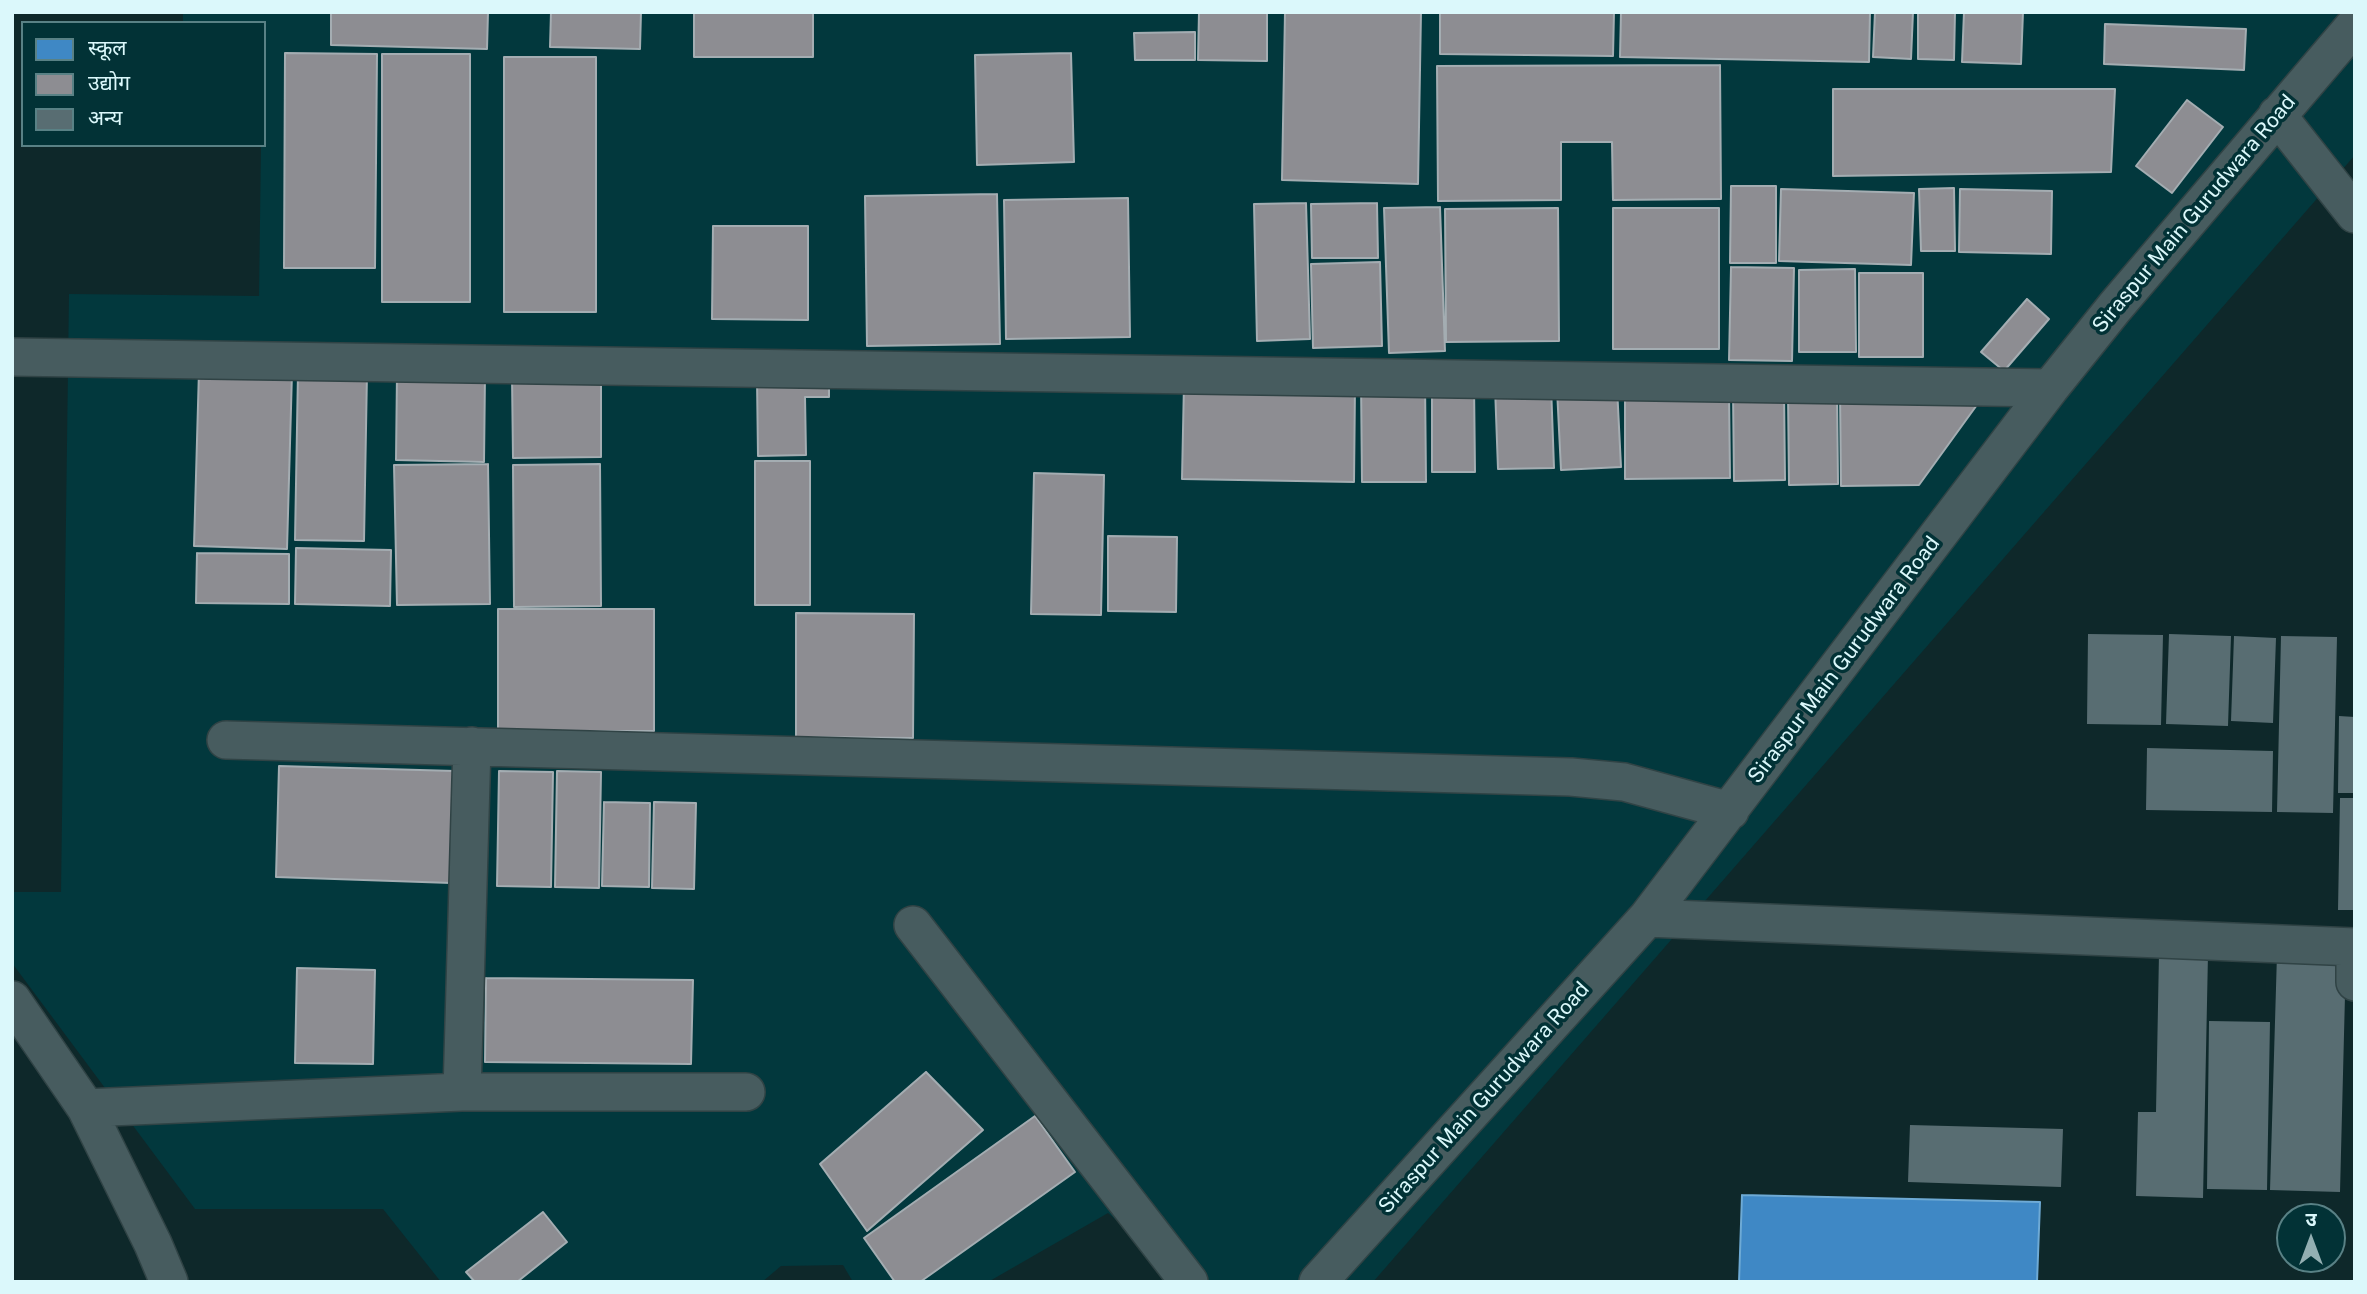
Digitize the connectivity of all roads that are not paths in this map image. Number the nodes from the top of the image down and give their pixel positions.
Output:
1 (2355, 25) edge
2 (2277, 115) junction
3 (2355, 214) edge
4 (12, 357) edge
5 (2050, 388) junction
6 (226, 740) dead end
7 (472, 746) junction
8 (1730, 811) junction
9 (1647, 918) junction
10 (913, 925) dead end
11 (2355, 947) edge
12 (2355, 982) edge
13 (14, 1005) edge
14 (462, 1092) junction
15 (746, 1092) dead end
16 (86, 1108) junction
17 (169, 1282) edge
18 (1189, 1282) edge
19 (1318, 1282) edge

1 - 2 street, Siraspur Main Gurudwara Road
2 - 3 street
2 - 5 street, Siraspur Main Gurudwara Road
4 - 5 street
5 - 8 street, Siraspur Main Gurudwara Road
6 - 7 street
7 - 8 street
7 - 14 street
8 - 9 street, Siraspur Main Gurudwara Road
9 - 11 street
9 - 19 street, Siraspur Main Gurudwara Road
10 - 18 street
11 - 12 street
13 - 16 street
14 - 15 street
14 - 16 street
16 - 17 street

